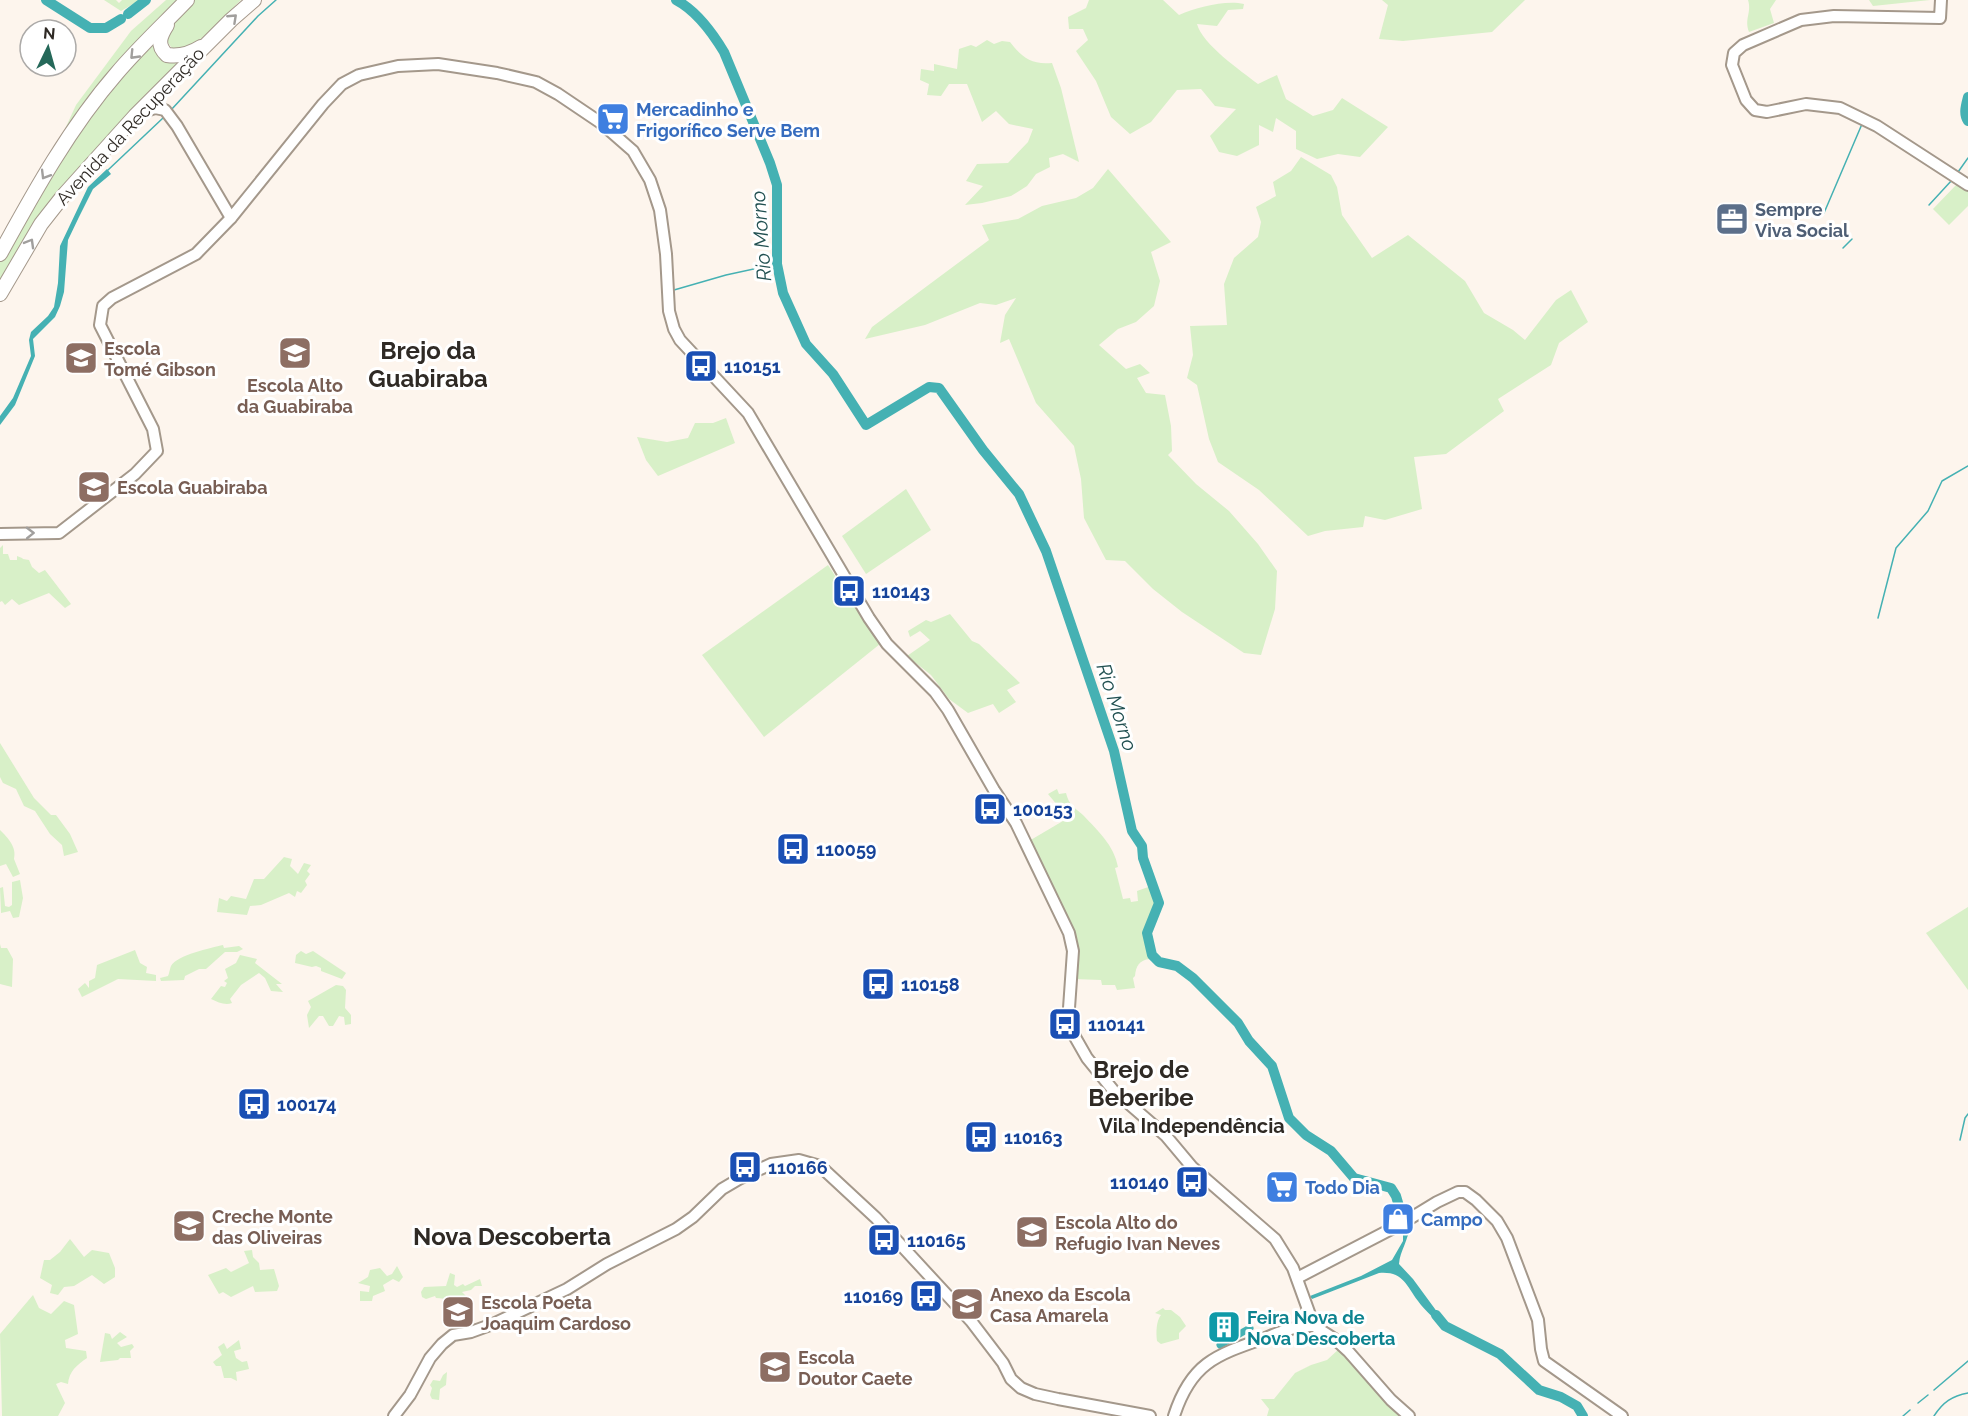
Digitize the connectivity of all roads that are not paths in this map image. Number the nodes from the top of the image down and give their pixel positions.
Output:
1 (187, 0) edge
2 (254, 0) edge
3 (1941, 0) edge
4 (174, 13) junction
5 (213, 38) junction
6 (176, 76) junction
7 (164, 109) junction
8 (135, 116) junction
9 (1968, 185) edge
10 (231, 218) junction
11 (0, 254) edge
12 (1, 294) edge
13 (0, 534) edge
14 (1297, 1278) junction
15 (1314, 1326) junction
16 (393, 1416) edge
17 (1150, 1416) edge
18 (1174, 1416) edge
19 (1409, 1416) edge
20 (1622, 1416) edge

1 - 4 highway, Avenida da Recuperação
5 -> 2 highway, Avenida da Recuperação
3 - 9 main road
4 - 5 highway
4 -> 11 highway, Avenida da Recuperação
5 - 6 highway, Avenida da Recuperação
6 - 7 main road
6 - 8 highway, Avenida da Recuperação
7 - 8 main road
7 - 10 main road
12 -> 8 highway, Avenida da Recuperação
13 -> 10 main road
10 - 14 main road
14 - 15 main road
14 - 20 main road
15 - 18 main road
15 - 19 main road
16 - 17 main road

